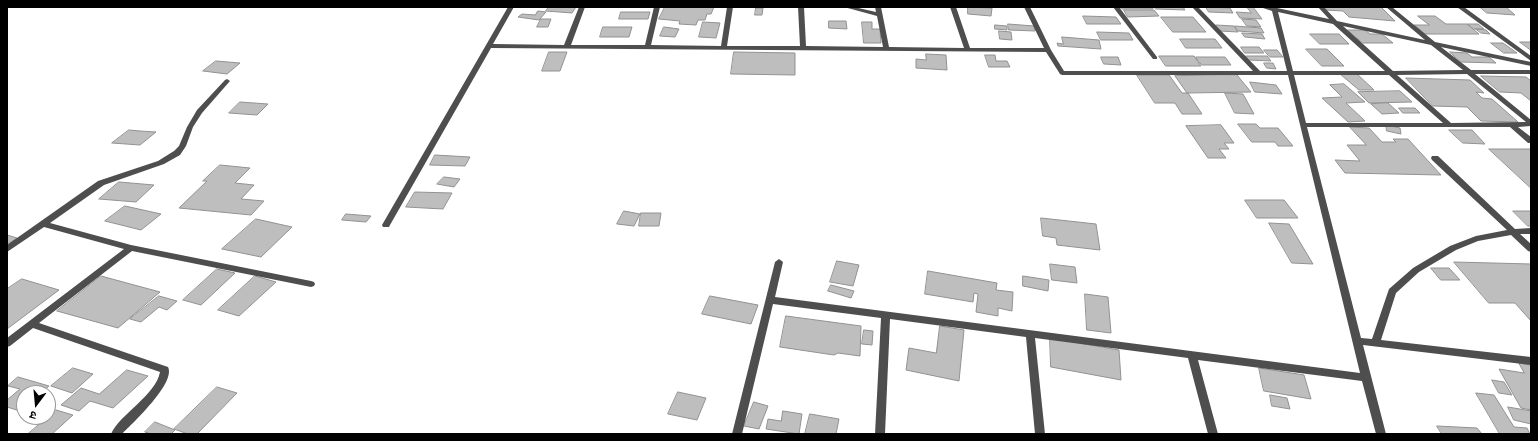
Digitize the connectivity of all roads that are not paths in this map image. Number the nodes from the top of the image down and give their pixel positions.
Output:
1 (511, 7) edge
2 (582, 7) edge
3 (657, 7) edge
4 (730, 7) edge
5 (801, 7) edge
6 (847, 7) edge
7 (878, 7) edge
8 (953, 7) edge
9 (1027, 7) edge
10 (1116, 7) edge
11 (1195, 7) edge
12 (1263, 7) edge
13 (1321, 7) edge
14 (1389, 7) edge
15 (1460, 7) edge
16 (1274, 8) edge
17 (880, 15) junction
18 (1335, 22) junction
19 (1434, 44) junction
20 (489, 46) junction
21 (567, 46) junction
22 (648, 47) junction
23 (724, 48) junction
24 (803, 49) junction
25 (886, 49) junction
26 (968, 50) junction
27 (1048, 50) junction
28 (1154, 58) dead end
29 (1531, 59) edge
30 (1531, 64) edge
31 (1469, 72) junction
32 (1531, 72) edge
33 (1290, 73) junction
34 (1391, 73) junction
35 (1258, 74) junction
36 (226, 81) dead end
37 (1531, 124) edge
38 (1304, 125) junction
39 (1449, 125) junction
40 (1512, 125) junction
41 (1531, 141) edge
42 (1435, 158) dead end
43 (44, 224) junction
44 (386, 224) dead end
45 (1531, 231) edge
46 (1513, 232) junction
47 (131, 248) junction
48 (7, 249) edge
49 (1531, 249) edge
50 (779, 262) dead end
51 (311, 284) dead end
52 (770, 300) junction
53 (886, 316) junction
54 (32, 324) junction
55 (1030, 334) junction
56 (1357, 341) junction
57 (7, 343) edge
58 (1375, 343) junction
59 (1192, 356) junction
60 (1531, 361) edge
61 (1366, 378) junction
62 (116, 434) edge
63 (737, 434) edge
64 (880, 434) edge
65 (1040, 434) edge
66 (1214, 434) edge
67 (1381, 434) edge

1 - 20 street
2 - 21 street
3 - 22 street
4 - 23 street
5 - 24 street
6 - 17 street
7 - 17 street
8 - 26 street
9 - 27 street
10 - 28 street
11 - 35 street
12 - 16 street
13 - 18 street
14 - 19 street
15 - 29 street
16 - 18 street
16 - 33 street
17 - 25 street
18 - 19 street
18 - 34 street
19 - 30 street
19 - 31 street
20 - 21 street
20 - 44 street
21 - 22 street
22 - 23 street
23 - 24 street
24 - 25 street
25 - 26 street
26 - 27 street
27 - 35 street
31 - 32 street
31 - 34 street
31 - 37 street
33 - 34 street
33 - 35 street
33 - 38 street
34 - 39 street
36 - 43 street
37 - 40 street
38 - 39 street
38 - 56 street
39 - 40 street
40 - 41 street
42 - 46 street
43 - 47 street
43 - 48 street
45 - 46 street
46 - 49 street
46 - 58 street
47 - 51 street
47 - 54 street
50 - 52 street
52 - 53 street
52 - 63 street
53 - 55 street
53 - 64 street
54 - 57 street
54 - 62 street
55 - 59 street
55 - 65 street
56 - 58 street
56 - 61 street
58 - 60 street
59 - 61 street
59 - 66 street
61 - 67 street

